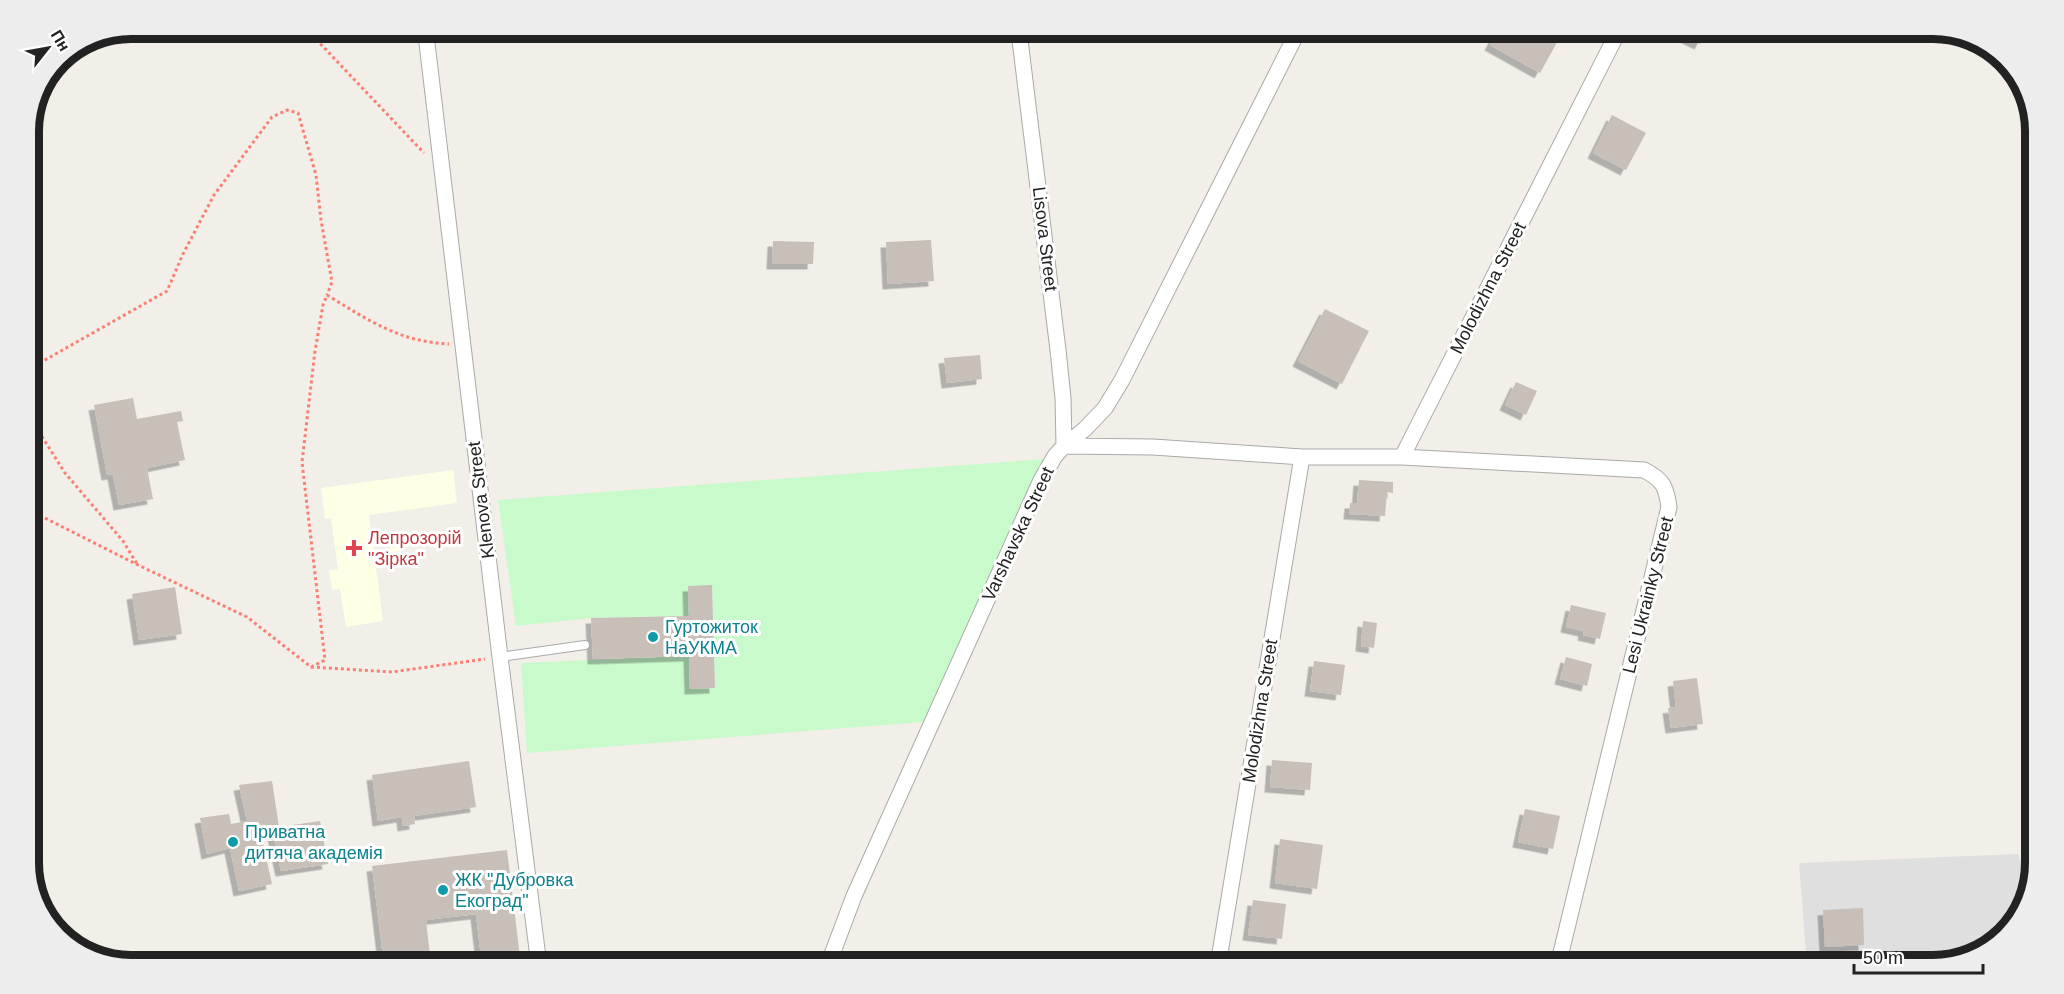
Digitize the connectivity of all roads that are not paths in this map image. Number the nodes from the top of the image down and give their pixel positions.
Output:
1 (426, 39) edge
2 (1020, 39) edge
3 (1294, 39) edge
4 (1615, 39) edge
5 (1064, 446) junction
6 (1302, 457) junction
7 (1402, 457) junction
8 (585, 645) dead end
9 (500, 657) junction
10 (538, 955) edge
11 (832, 955) edge
12 (1220, 955) edge
13 (1561, 955) edge

1 - 9 street, Klenova Street
2 - 5 street, Lisova Street
3 - 5 street, Varshavska Street
4 - 7 street, Molodizhna Street
5 - 6 street
5 - 11 street, Varshavska Street
6 - 7 street
6 - 12 street, Molodizhna Street
7 - 13 street, Lesi Ukrainky Street
8 - 9 lane
9 - 10 street, Klenova Street

